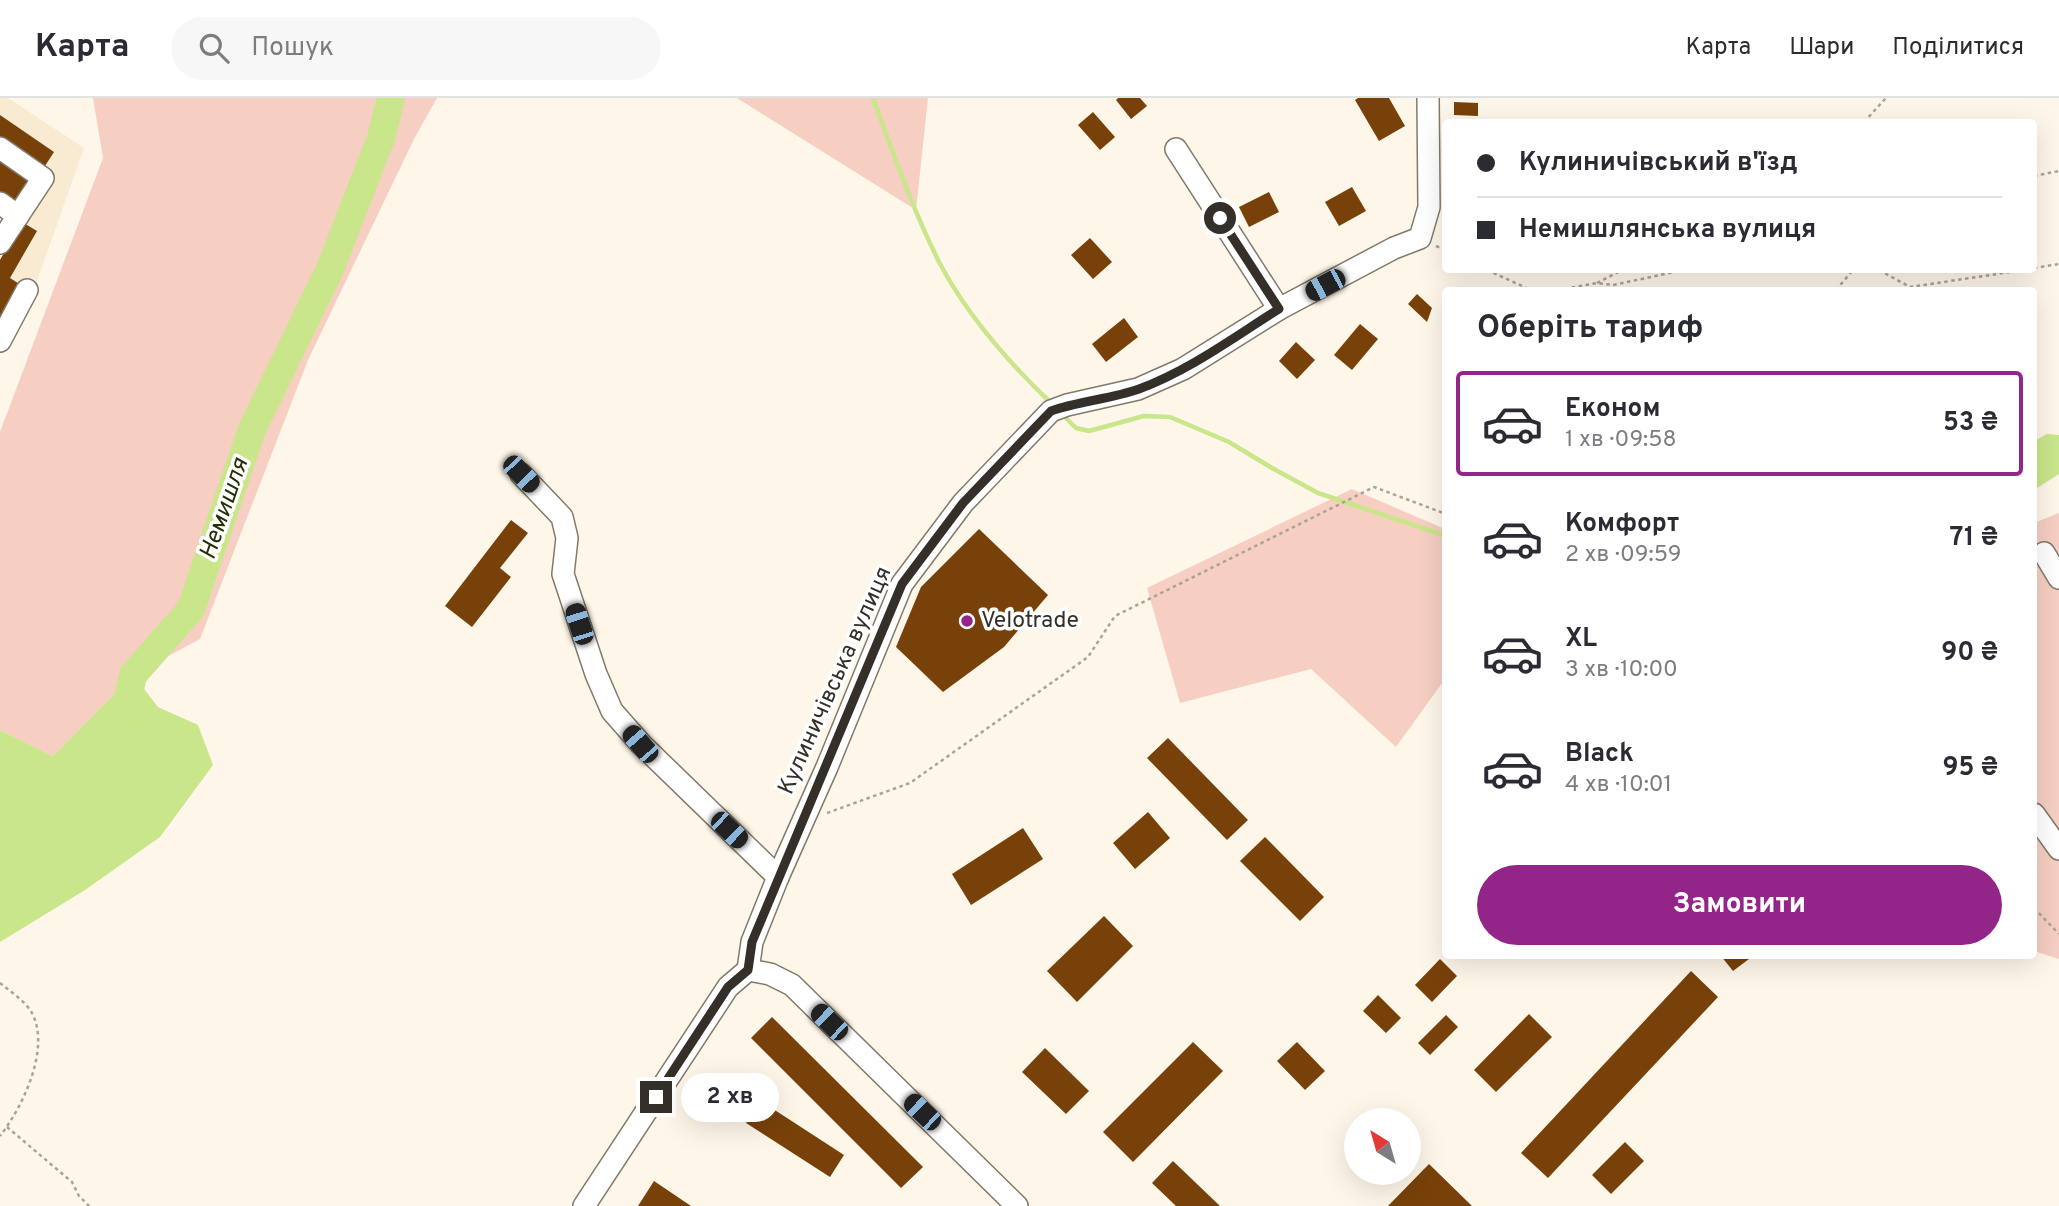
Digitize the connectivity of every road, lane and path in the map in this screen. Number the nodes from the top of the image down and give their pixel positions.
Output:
1 (1428, 98) edge
2 (1886, 98) edge
3 (1867, 119) edge
4 (0, 148) edge
5 (1176, 149) dead end
6 (2059, 172) edge
7 (2037, 176) edge
8 (0, 203) edge
9 (18, 216) junction
10 (0, 243) edge
11 (2059, 264) edge
12 (2037, 268) edge
13 (1494, 273) edge
14 (1616, 273) edge
15 (1670, 273) edge
16 (1850, 273) edge
17 (1884, 273) edge
18 (2004, 273) edge
19 (1597, 283) junction
20 (1524, 287) edge
21 (1575, 287) edge
22 (1839, 287) edge
23 (1910, 287) edge
24 (1910, 287) edge
25 (27, 290) dead end
26 (1279, 309) junction
27 (0, 341) edge
28 (521, 474) dead end
29 (1442, 512) edge
30 (2046, 553) edge
31 (2059, 578) edge
32 (2037, 818) edge
33 (803, 822) junction
34 (2059, 849) edge
35 (778, 877) junction
36 (2037, 911) edge
37 (2059, 934) edge
38 (748, 970) junction
39 (0, 983) edge
40 (7, 1127) junction
41 (0, 1136) edge
42 (89, 1206) edge
43 (584, 1206) edge
44 (1017, 1206) edge

1 - 26 street, Кулиничівська вулиця
2 - 3 path
4 - 9 street
5 - 26 street
6 - 7 path
8 - 9 street
9 - 10 street
11 - 12 path
13 - 20 path
14 - 19 path
15 - 19 path
16 - 22 path
17 - 23 path
18 - 24 path
19 - 21 path
25 - 27 street
26 - 33 street, Кулиничівська вулиця
28 - 35 street
29 - 33 path
30 - 31 street
32 - 34 street
33 - 35 street, Кулиничівська вулиця
35 - 38 street, Кулиничівська вулиця
36 - 37 path
38 - 43 street
38 - 44 street
39 - 40 path
40 - 41 path
40 - 42 path

